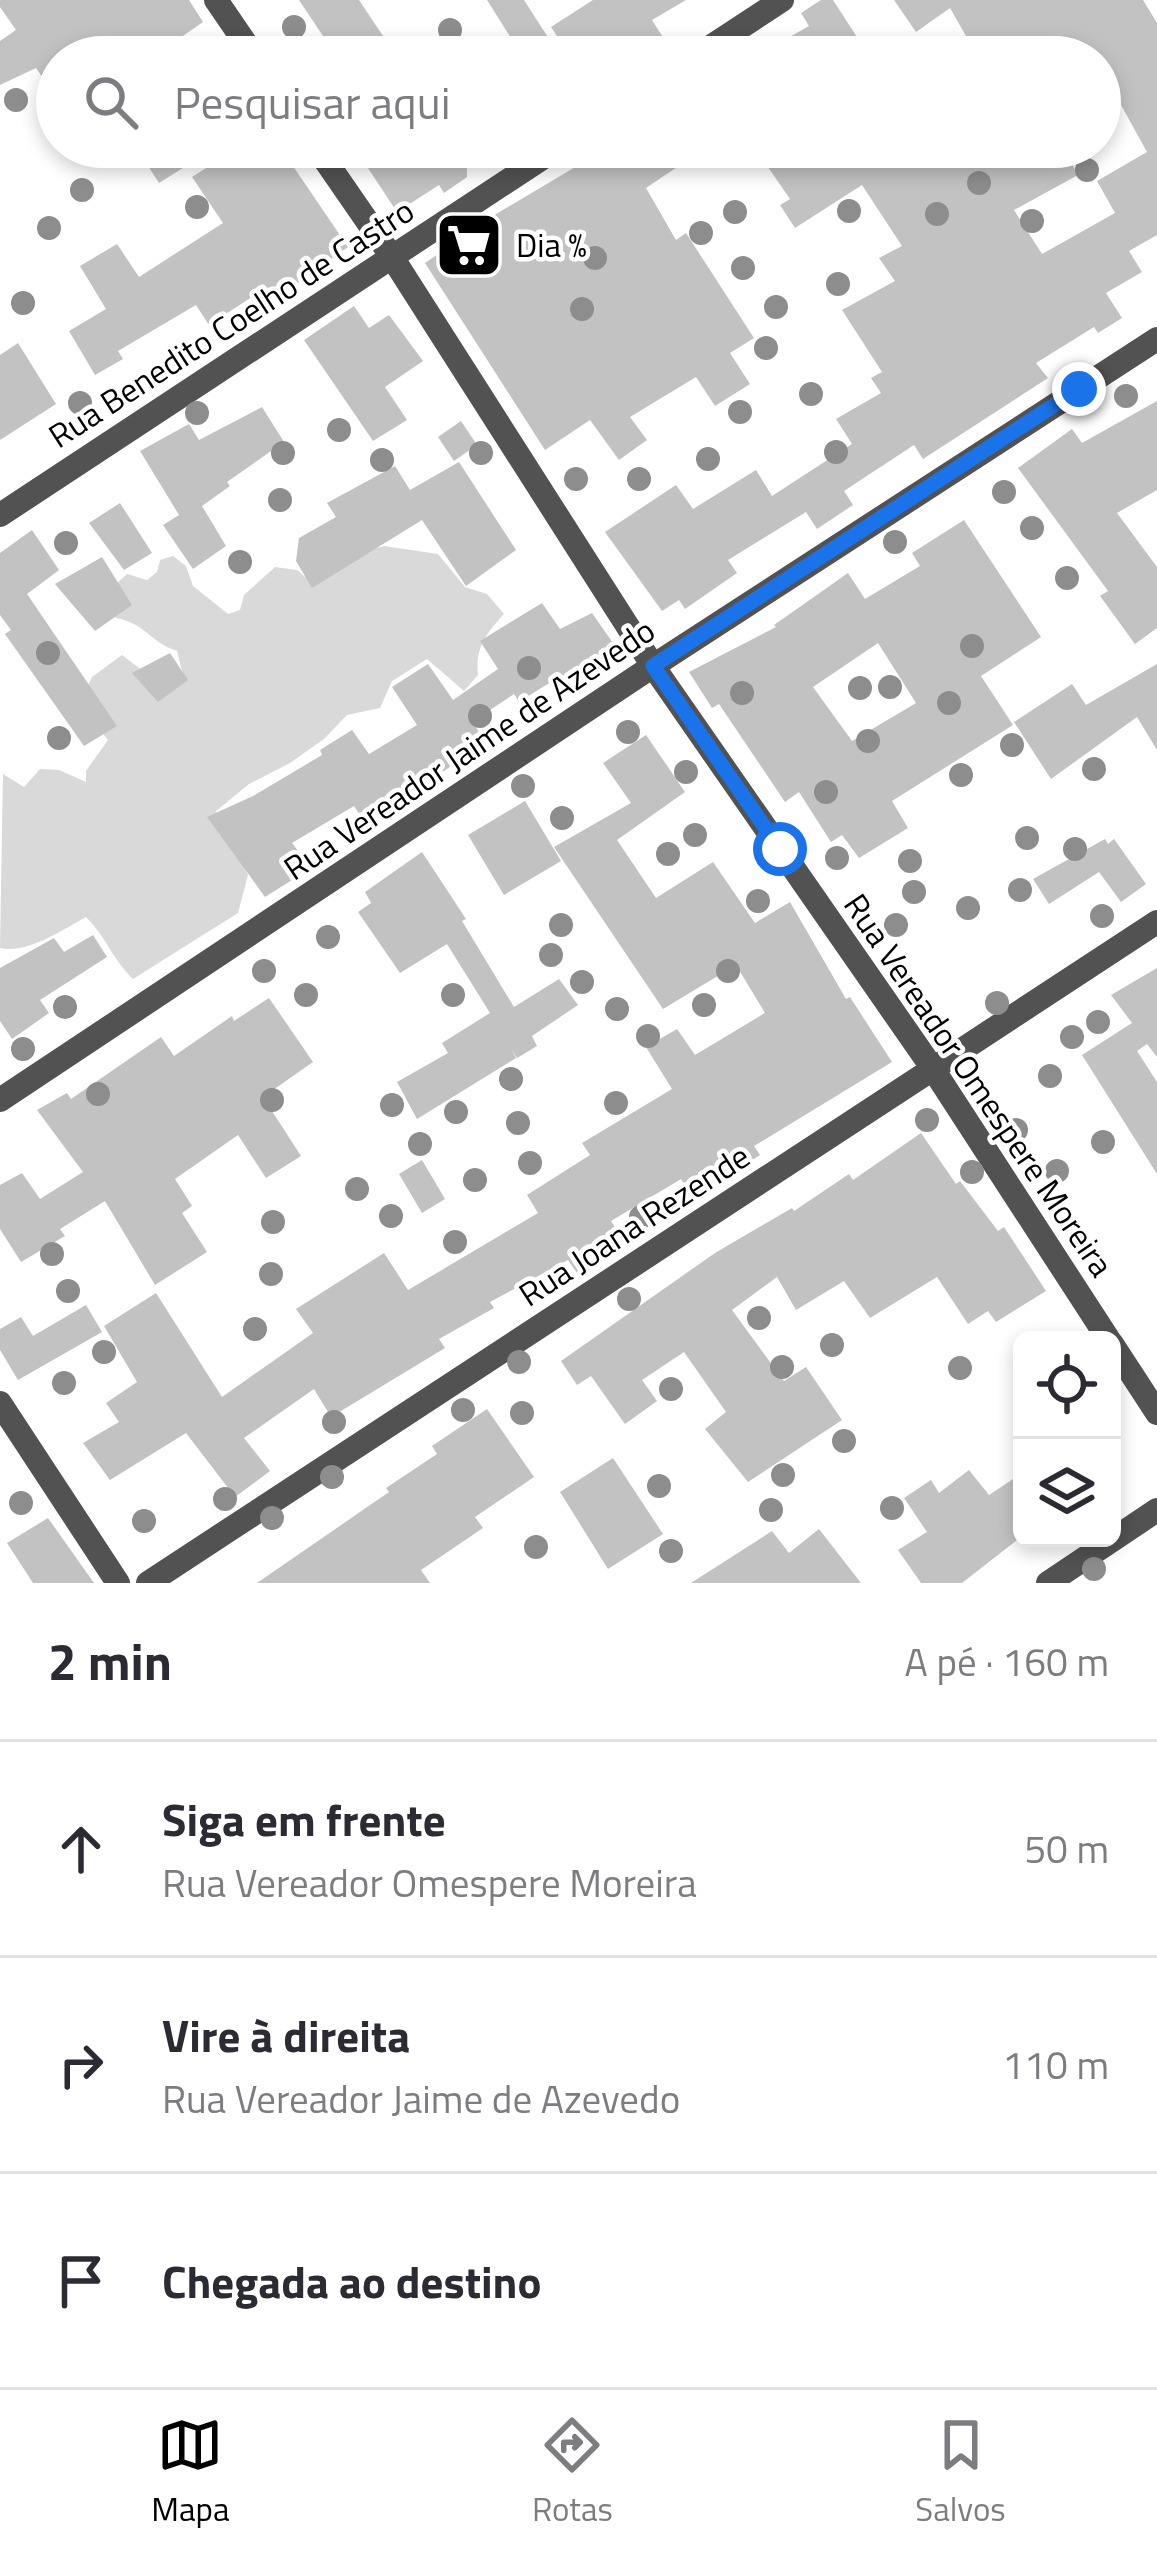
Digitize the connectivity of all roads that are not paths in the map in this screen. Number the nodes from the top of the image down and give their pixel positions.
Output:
1 (216, 0) edge
2 (782, 0) edge
3 (241, 36) edge
4 (727, 36) edge
5 (331, 168) edge
6 (527, 168) edge
7 (392, 257) junction
8 (1157, 339) edge
9 (0, 515) edge
10 (653, 666) junction
11 (1157, 922) edge
12 (933, 1069) junction
13 (0, 1100) edge
14 (1104, 1331) edge
15 (1121, 1357) edge
16 (0, 1403) edge
17 (1157, 1413) edge
18 (1157, 1510) edge
19 (118, 1583) edge
20 (148, 1583) edge
21 (1048, 1583) edge

1 - 3 street
2 - 4 street
5 - 7 street, Rua Vereador Omespere Moreira
6 - 7 street, Rua Benedito Coelho de Castro
7 - 9 street, Rua Benedito Coelho de Castro
7 - 10 street, Rua Vereador Omespere Moreira
8 - 10 street, Rua Vereador Jaime de Azevedo
10 - 12 street, Rua Vereador Omespere Moreira
10 - 13 street, Rua Vereador Jaime de Azevedo
11 - 12 street, Rua Joana Rezende
12 - 14 street, Rua Vereador Omespere Moreira
12 - 20 street, Rua Joana Rezende
15 - 17 street, Rua Vereador Omespere Moreira
16 - 19 street
18 - 21 street

